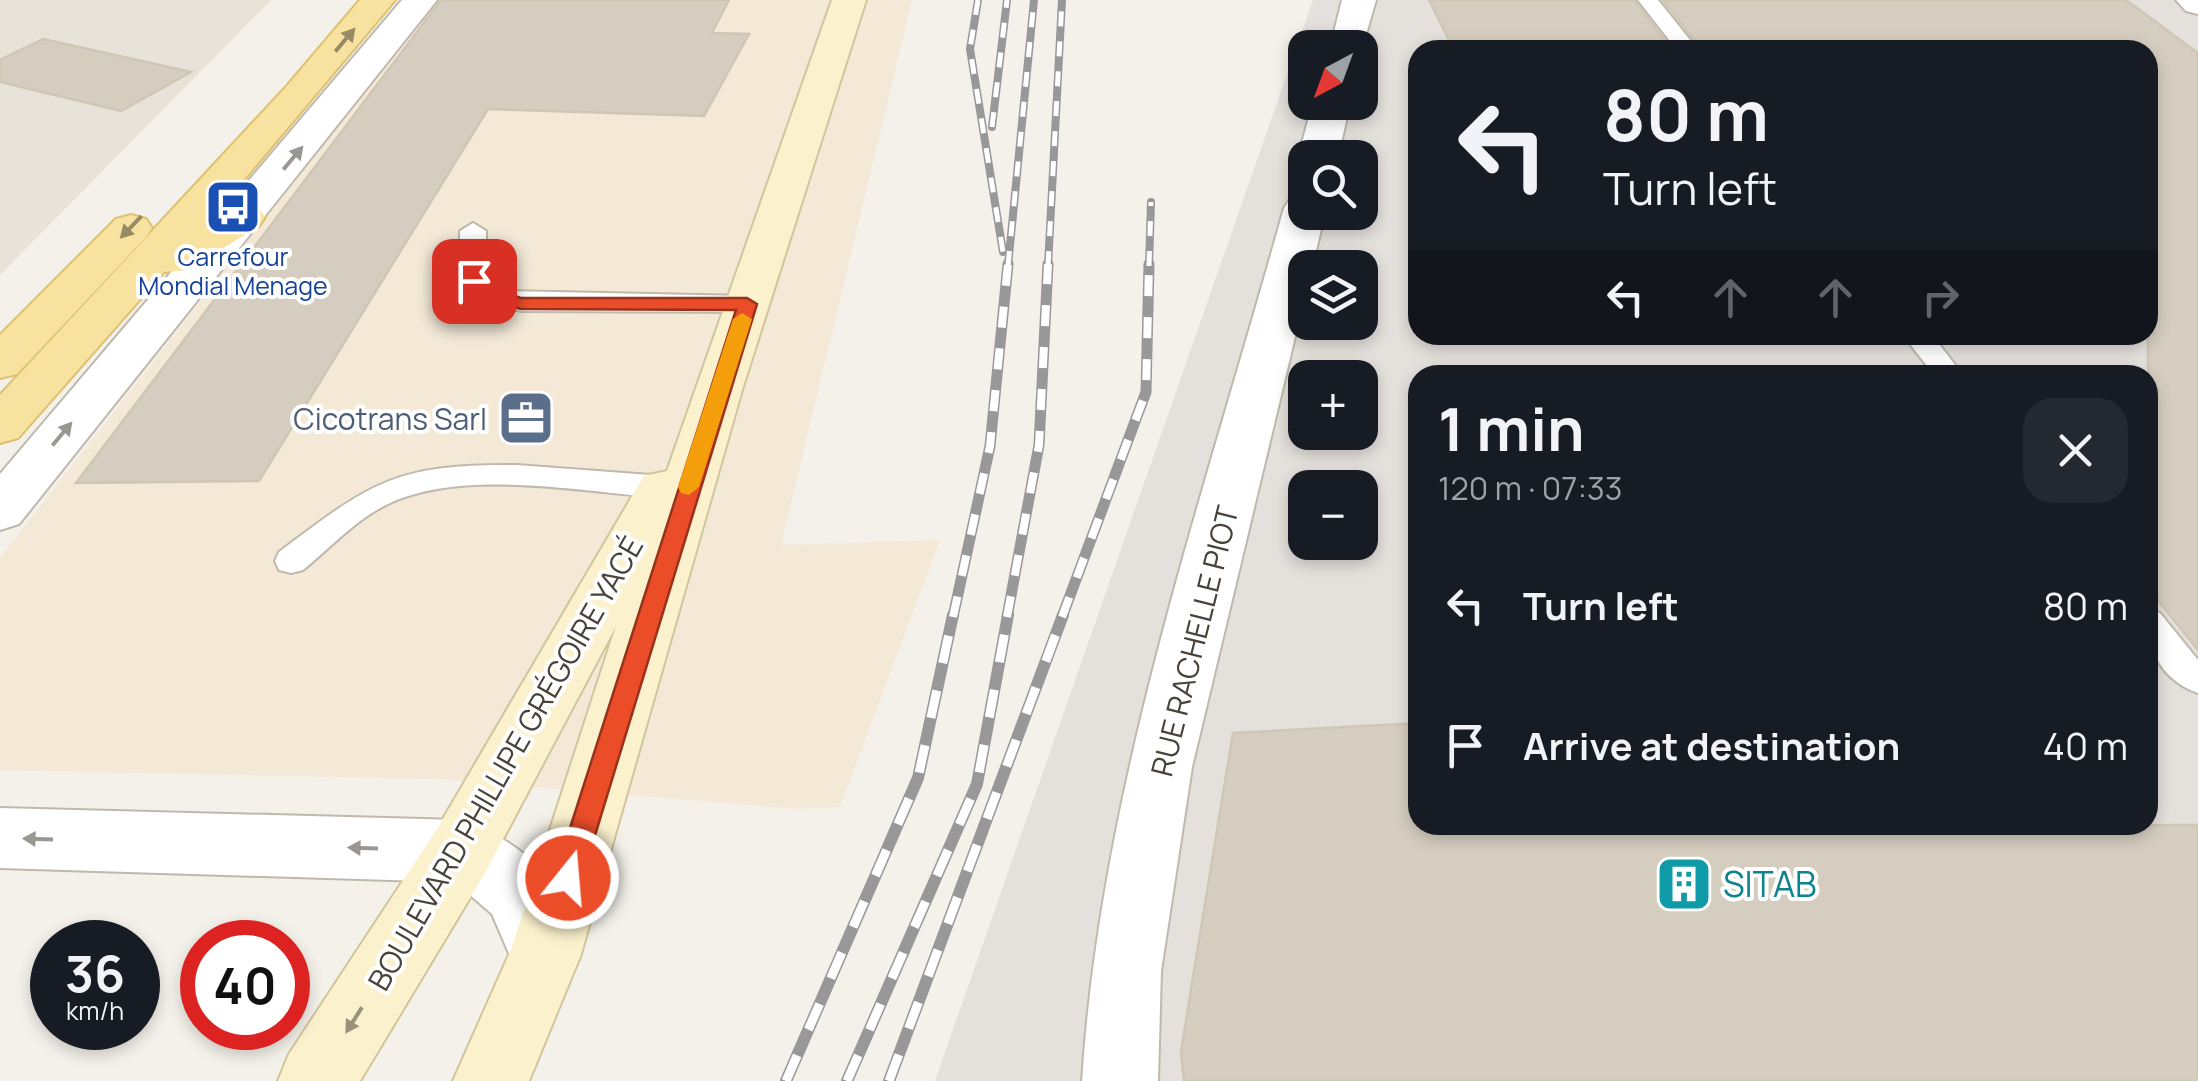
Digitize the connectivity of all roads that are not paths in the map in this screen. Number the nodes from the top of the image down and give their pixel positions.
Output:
1 (338, 0) edge
2 (378, 0) edge
3 (420, 0) edge
4 (849, 0) edge
5 (1359, 0) edge
6 (1648, 0) edge
7 (1352, 30) edge
8 (1680, 40) edge
9 (244, 217) junction
10 (1299, 230) edge
11 (473, 231) dead end
12 (120, 294) junction
13 (747, 304) junction
14 (1925, 345) edge
15 (0, 363) edge
16 (1941, 365) edge
17 (718, 390) junction
18 (0, 426) edge
19 (664, 487) junction
20 (0, 510) edge
21 (291, 560) dead end
22 (2158, 635) edge
23 (2198, 678) edge
24 (0, 838) edge
25 (461, 851) junction
26 (545, 954) junction
27 (316, 1081) edge
28 (491, 1081) edge
29 (1120, 1081) edge

1 -> 15 main road
12 -> 2 main road
9 -> 3 street
4 - 13 street, BOULEVARD PHILLIPE GRÉGOIRE YACÉ
5 - 7 street
6 - 8 lane
9 - 12 main road
20 -> 9 street
10 - 29 street, RUE RACHELLE PIOT
11 - 13 lane
12 - 18 main road
13 - 17 street, BOULEVARD PHILLIPE GRÉGOIRE YACÉ
14 - 16 lane
17 - 19 street, BOULEVARD PHILLIPE GRÉGOIRE YACÉ
17 - 26 street, BOULEVARD PHILLIPE GRÉGOIRE YACÉ
19 - 21 lane
19 - 25 street, BOULEVARD PHILLIPE GRÉGOIRE YACÉ
22 - 23 lane
25 -> 24 street
25 - 26 street
25 -> 27 street, BOULEVARD PHILLIPE GRÉGOIRE YACÉ
26 - 28 street, BOULEVARD PHILLIPE GRÉGOIRE YACÉ

